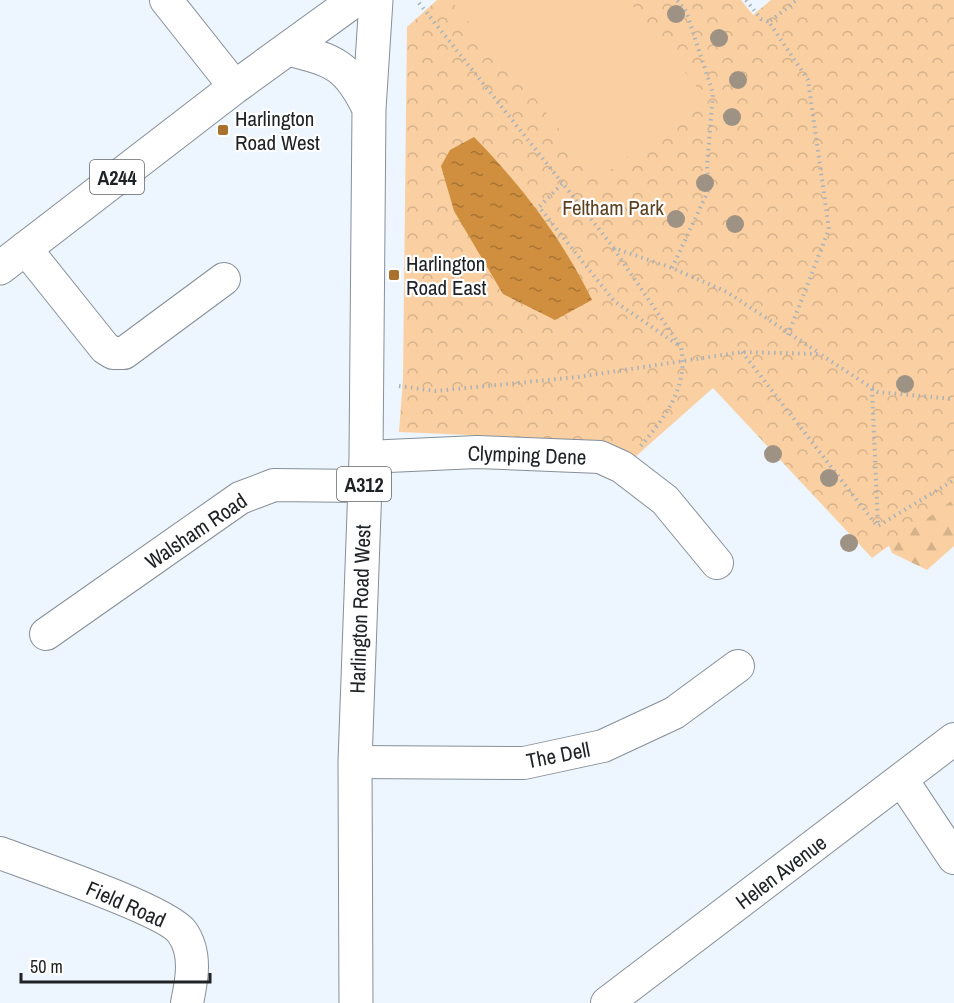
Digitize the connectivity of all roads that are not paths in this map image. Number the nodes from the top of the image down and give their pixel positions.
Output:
1 (166, 0) edge
2 (355, 0) edge
3 (376, 0) edge
4 (288, 49) junction
5 (235, 87) junction
6 (369, 109) junction
7 (12, 258) edge
8 (224, 279) dead end
9 (365, 471) junction
10 (717, 563) dead end
11 (46, 634) dead end
12 (738, 666) dead end
13 (954, 739) edge
14 (355, 762) junction
15 (902, 780) junction
16 (0, 853) edge
17 (954, 858) edge
18 (618, 1000) edge
19 (187, 1003) edge
20 (356, 1003) edge

1 - 5 street
2 - 4 main road, A244
3 - 6 main road, Harlington Road West / A312
4 - 5 main road, A244
4 - 6 main road
5 - 7 main road, A244
6 - 9 main road, Harlington Road West / A312
7 - 8 street
9 - 10 street, Clymping Dene
9 - 11 street, Walsham Road
9 - 14 main road, Harlington Road West / A312
12 - 14 street, The Dell
13 - 15 street, Helen Avenue
14 - 20 main road, Harlington Road West / A312
15 - 17 street
15 - 18 street, Helen Avenue
16 - 19 street, Field Road

